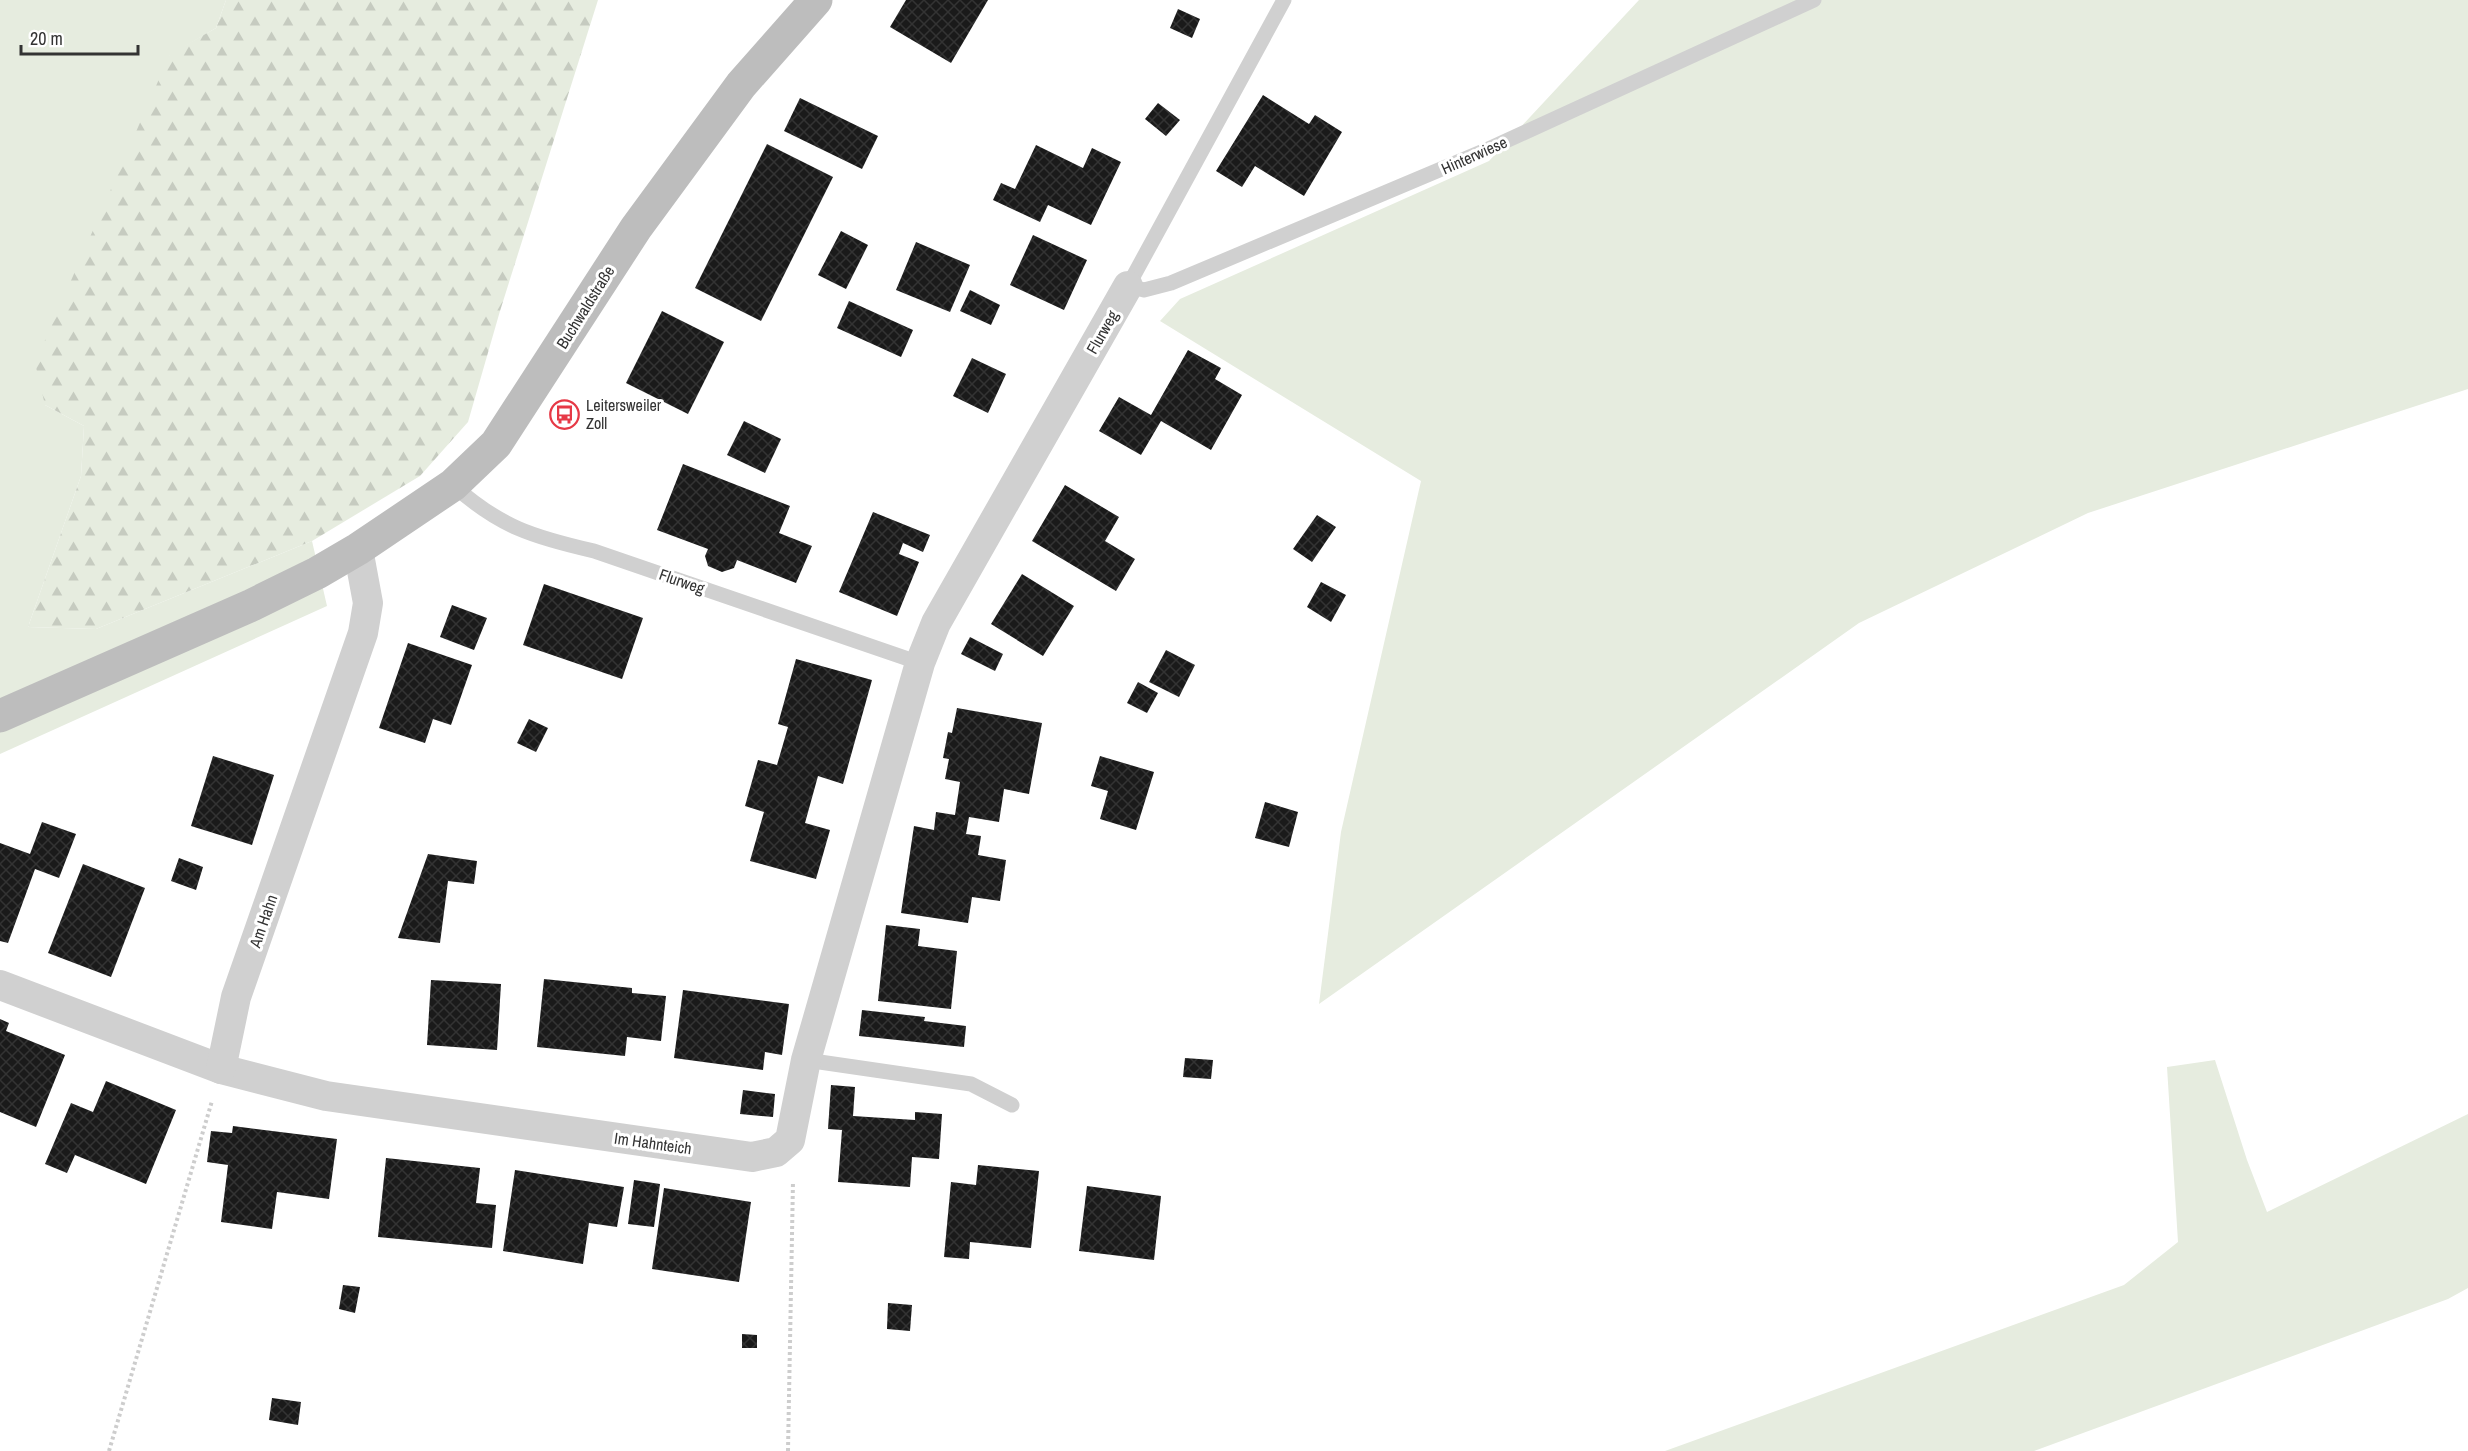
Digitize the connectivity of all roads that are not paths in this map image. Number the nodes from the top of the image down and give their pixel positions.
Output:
1 (816, 0) edge
2 (1284, 0) edge
3 (1814, 0) edge
4 (1128, 286) junction
5 (453, 485) junction
6 (358, 549) junction
7 (920, 663) junction
8 (0, 716) edge
9 (0, 985) edge
10 (806, 1060) junction
11 (221, 1069) junction
12 (1012, 1105) dead end

1 - 5 main road, Buchwaldstraße
2 - 4 lane, Flurweg
3 - 4 lane, Hinterwiese
4 - 7 street, Flurweg
5 - 6 main road, Buchwaldstraße
5 - 7 lane, Flurweg
6 - 8 main road, Buchwaldstraße
6 - 11 street, Am Hahn
7 - 10 street, Flurweg
9 - 11 street
10 - 11 street, Im Hahnteich
10 - 12 lane

